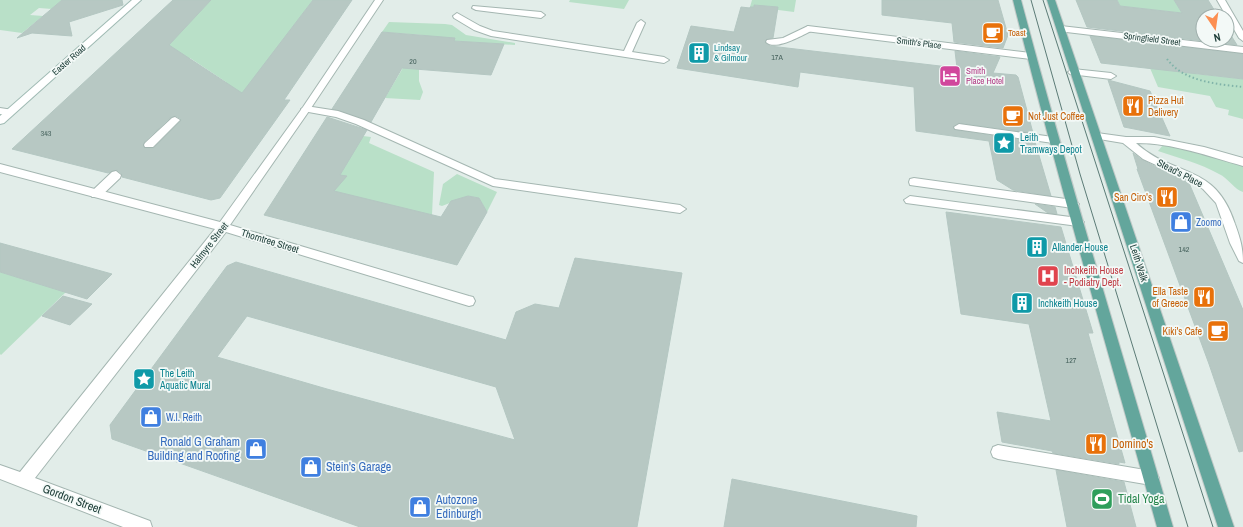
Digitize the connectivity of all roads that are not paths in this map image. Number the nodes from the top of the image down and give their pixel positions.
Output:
1 (137, 0) edge
2 (379, 0) edge
3 (1017, 0) edge
4 (1051, 0) edge
5 (1220, 0) edge
6 (476, 8) dead end
7 (542, 15) dead end
8 (457, 16) dead end
9 (641, 23) dead end
10 (1061, 29) junction
11 (1243, 38) edge
12 (770, 42) dead end
13 (1243, 50) edge
14 (627, 54) junction
15 (1031, 56) junction
16 (664, 60) dead end
17 (1073, 72) junction
18 (1111, 76) dead end
19 (306, 109) junction
20 (5, 112) edge
21 (175, 120) dead end
22 (0, 121) edge
23 (959, 127) dead end
24 (1097, 136) junction
25 (1053, 140) junction
26 (1126, 140) junction
27 (149, 145) dead end
28 (1243, 162) edge
29 (0, 168) edge
30 (116, 175) dead end
31 (914, 182) dead end
32 (96, 194) junction
33 (910, 200) dead end
34 (1073, 204) junction
35 (680, 209) dead end
36 (1078, 222) junction
37 (223, 227) junction
38 (1243, 258) edge
39 (469, 301) dead end
40 (998, 452) dead end
41 (0, 472) edge
42 (1151, 478) junction
43 (24, 480) junction
44 (144, 527) edge
45 (1165, 527) edge
46 (1226, 527) edge

1 - 20 street, Easter Road
2 - 19 street, Halmyre Street
3 - 15 main road
4 - 10 main road, Leith Walk
5 - 11 street
6 - 7 street
8 - 14 street
9 - 14 street
10 - 13 street, Springfield Street
10 - 17 main road, Leith Walk
12 - 15 street, Smith's Place
14 - 16 street
15 - 25 main road
17 - 18 street
17 - 24 main road, Leith Walk
19 - 35 street
19 - 37 street, Halmyre Street
20 - 22 street, Easter Road
21 - 27 street
23 - 25 street
24 - 26 street, Stead's Place
24 - 46 main road, Leith Walk
25 - 34 main road
26 - 28 street, Stead's Place
26 - 38 street, Stead's Place
29 - 32 street, Thorntree Street
30 - 32 street
31 - 34 street
32 - 37 street, Thorntree Street
33 - 36 street
34 - 36 main road
36 - 42 main road
37 - 39 street, Thorntree Street
37 - 43 street, Halmyre Street
40 - 42 street
41 - 43 street, Gordon Street
42 - 45 main road
43 - 44 street, Gordon Street

